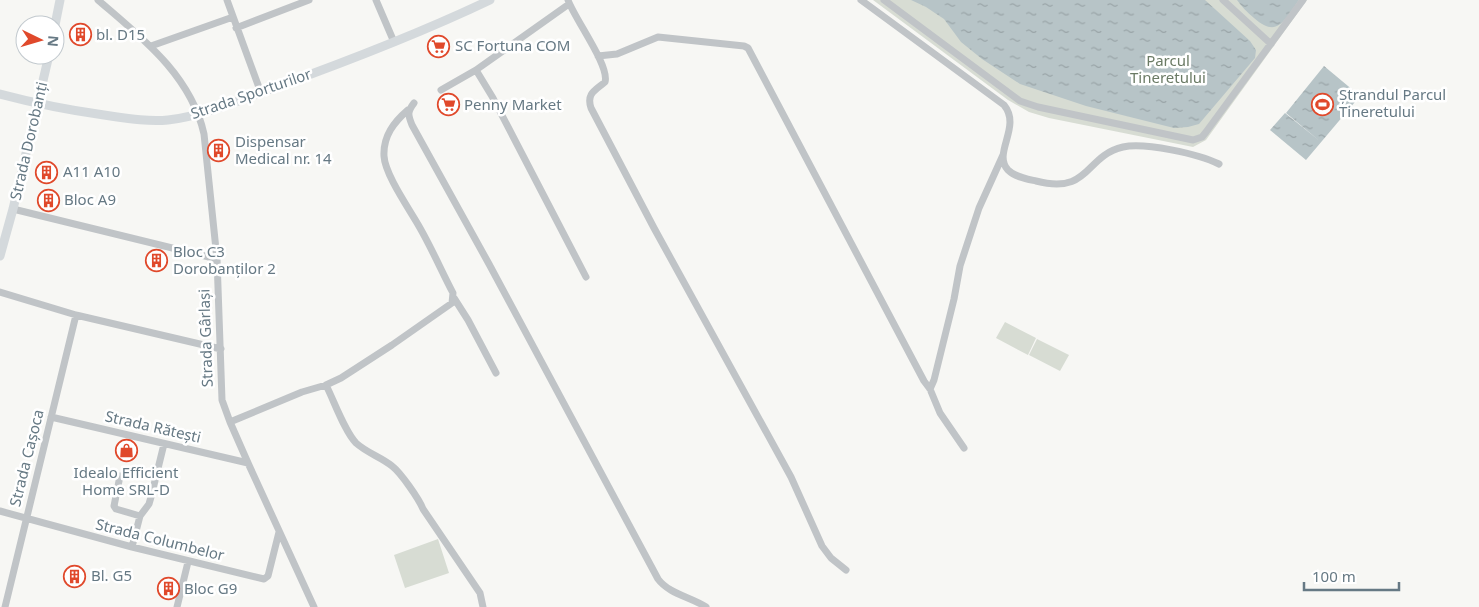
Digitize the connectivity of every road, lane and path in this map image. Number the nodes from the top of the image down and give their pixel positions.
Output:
1 (60, 0) edge
2 (98, 0) edge
3 (227, 0) edge
4 (309, 0) edge
5 (376, 0) edge
6 (490, 0) edge
7 (861, 0) edge
8 (884, 0) edge
9 (1223, 0) edge
10 (1303, 0) edge
11 (569, 2) edge
12 (57, 15) edge
13 (232, 17) junction
14 (236, 28) junction
15 (394, 42) junction
16 (1271, 44) junction
17 (151, 46) junction
18 (598, 56) junction
19 (47, 65) edge
20 (476, 70) junction
21 (441, 90) dead end
22 (261, 93) junction
23 (0, 94) edge
24 (38, 103) junction
25 (414, 104) dead end
26 (408, 110) junction
27 (198, 114) junction
28 (1003, 154) junction
29 (1219, 164) dead end
30 (13, 209) junction
31 (0, 256) edge
32 (217, 259) junction
33 (586, 277) dead end
34 (0, 292) edge
35 (454, 298) junction
36 (76, 315) junction
37 (221, 349) junction
38 (496, 373) dead end
39 (326, 385) junction
40 (930, 389) junction
41 (51, 417) junction
42 (230, 422) junction
43 (164, 444) junction
44 (964, 448) dead end
45 (248, 463) junction
46 (120, 476) dead end
47 (0, 511) edge
48 (140, 516) junction
49 (26, 519) junction
50 (280, 532) junction
51 (132, 547) junction
52 (188, 562) junction
53 (846, 570) dead end
54 (7, 606) edge
55 (177, 607) edge
56 (314, 607) edge
57 (483, 607) edge
58 (706, 607) edge

1 - 12 main road
2 - 17 street, Strada Gârlași
3 - 13 street
4 - 14 street
5 - 15 street
6 - 15 main road, Strada Sporturilor
7 - 28 street
8 - 16 street
9 - 16 street
10 - 16 street
11 - 18 street
11 - 20 street
13 - 14 street
13 - 17 street
14 - 22 street
15 - 22 main road, Strada Sporturilor
17 - 27 street, Strada Gârlași
18 - 40 street
18 - 53 street
19 - 24 main road, Strada Dorobanți
20 - 21 street
20 - 33 street
22 - 27 main road, Strada Sporturilor
23 - 24 main road, Strada Sporturilor
24 - 27 main road, Strada Sporturilor
24 - 30 main road, Strada Dorobanți
25 - 26 street
26 - 35 street
26 - 58 street
27 - 32 street, Strada Gârlași
28 - 29 street
28 - 40 street
30 - 31 main road, Strada Dorobanți
30 - 32 street
32 - 37 street, Strada Gârlași
34 - 36 street
35 - 38 street
35 - 39 street
36 - 37 street
36 - 41 street, Strada Cașoca
37 - 42 street, Strada Gârlași
39 - 42 street
39 - 57 street
40 - 44 street
41 - 43 street, Strada Rătești
41 - 49 street, Strada Cașoca
42 - 45 street, Strada Gârlași
43 - 45 street, Strada Rătești
43 - 48 street
45 - 50 street, Strada Gârlași
46 - 48 street
47 - 49 street, Strada Columbelor
48 - 51 street
49 - 51 street, Strada Columbelor
49 - 54 street, Strada Cașoca
50 - 52 street, Strada Columbelor
50 - 56 street, Strada Gârlași
51 - 52 street, Strada Columbelor
52 - 55 street

